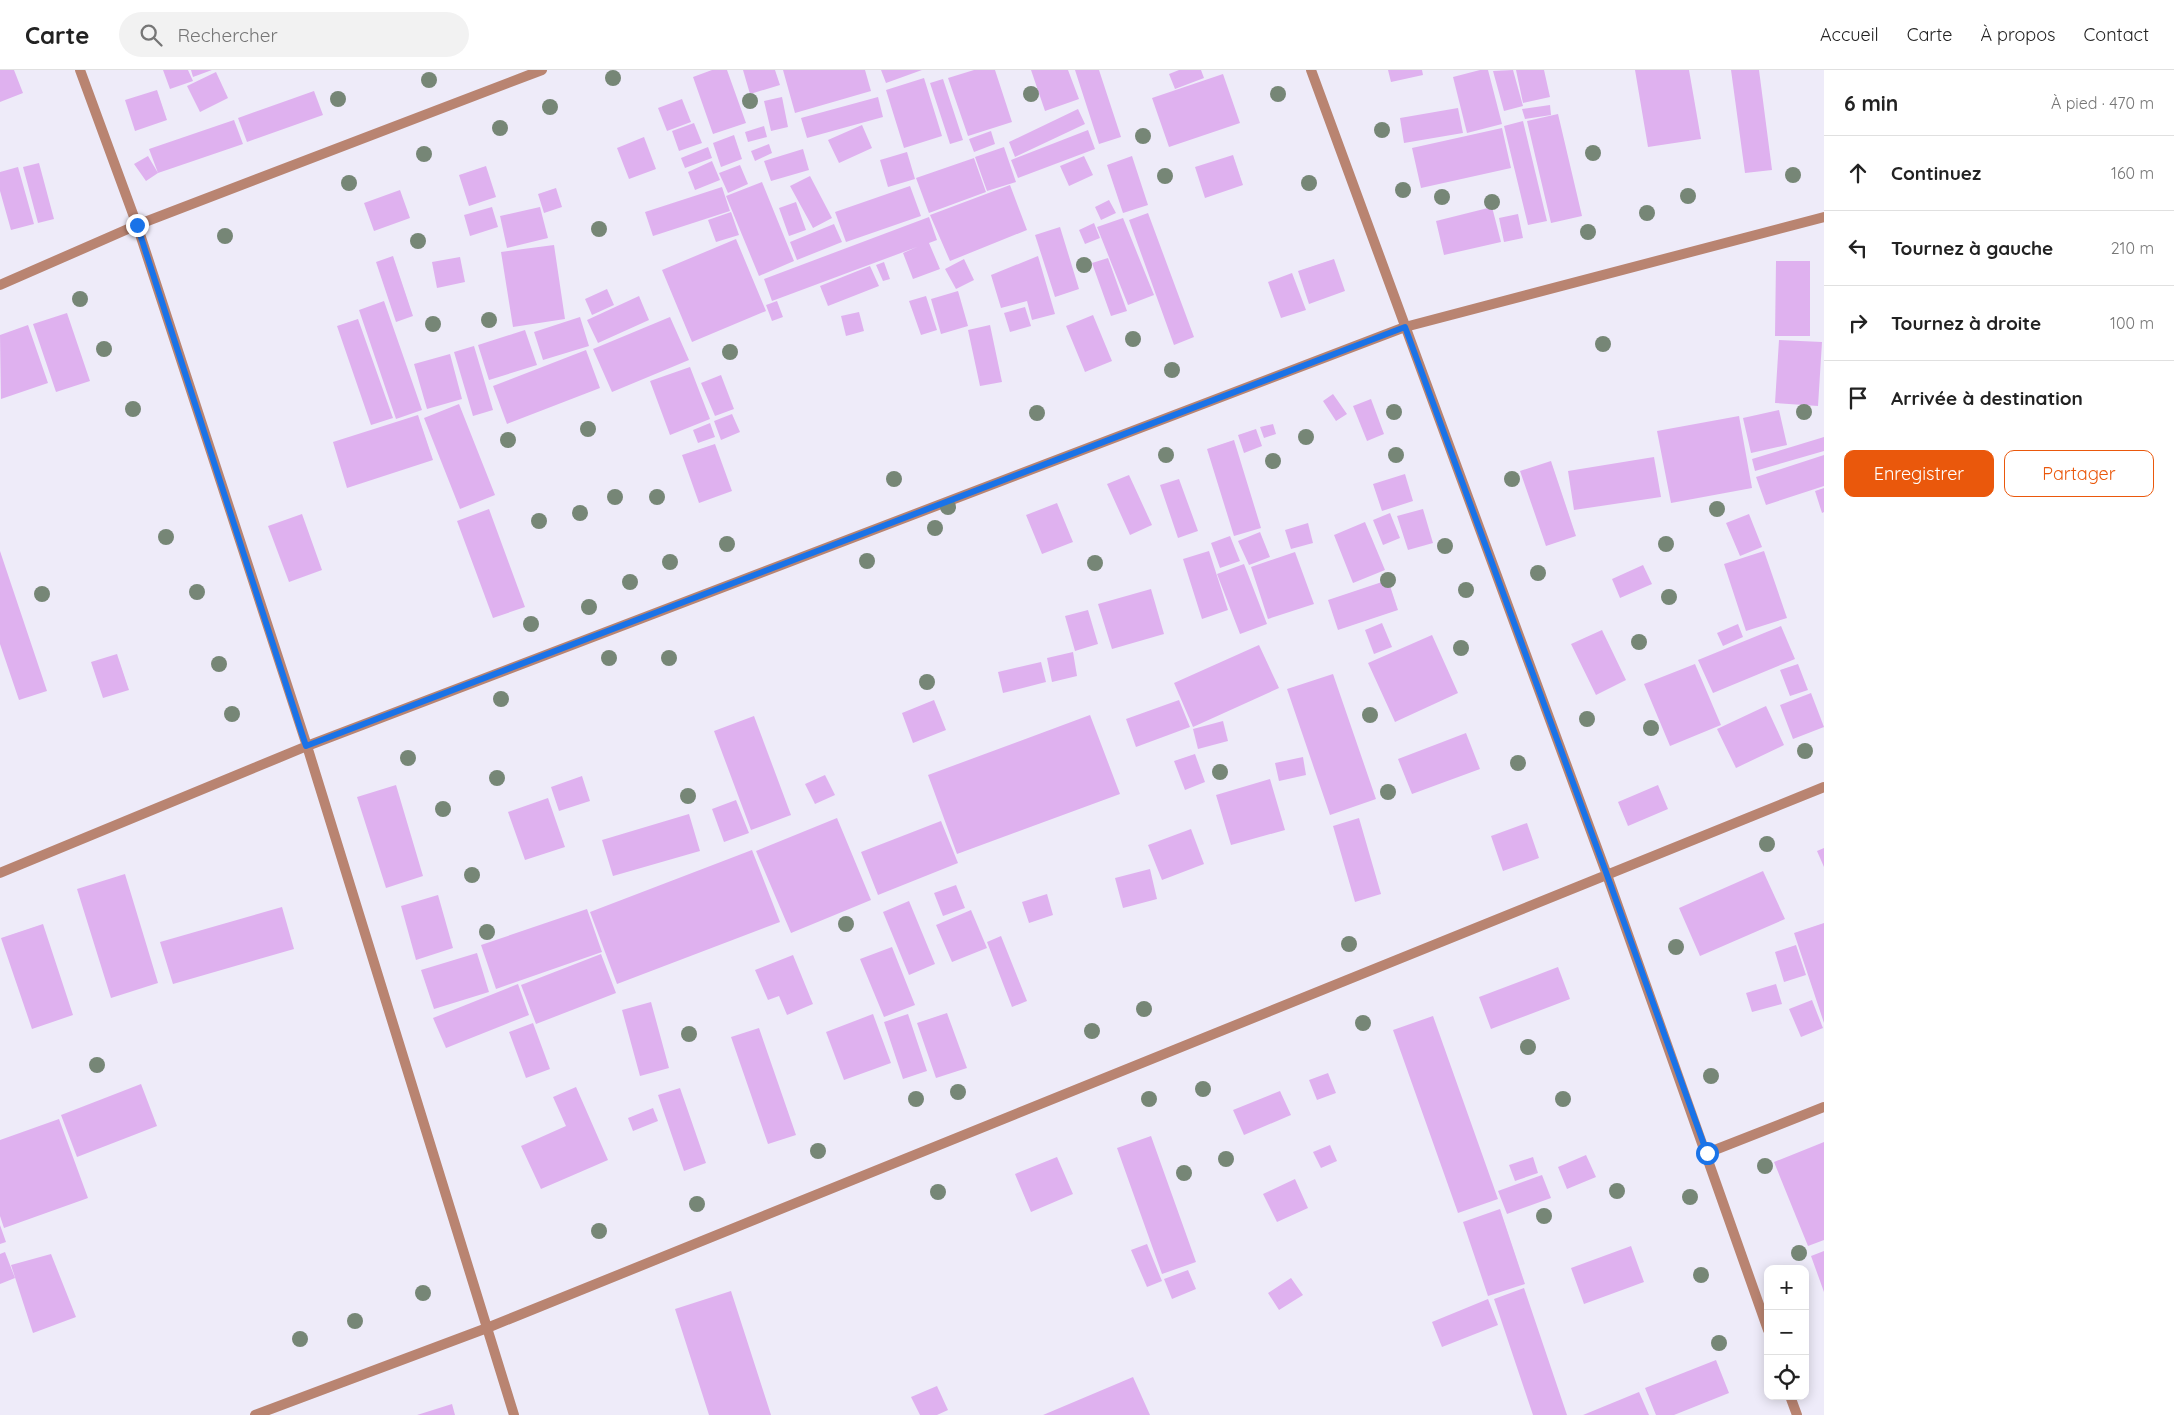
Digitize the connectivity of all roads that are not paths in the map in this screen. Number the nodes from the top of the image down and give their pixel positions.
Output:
1 (80, 70) edge
2 (542, 70) edge
3 (1311, 70) edge
4 (1824, 217) edge
5 (137, 225) junction
6 (0, 284) edge
7 (1405, 327) junction
8 (306, 746) junction
9 (1824, 787) edge
10 (0, 873) edge
11 (1607, 875) junction
12 (1824, 1107) edge
13 (1707, 1153) junction
14 (1764, 1318) edge
15 (487, 1328) junction
16 (1791, 1400) edge
17 (255, 1415) edge
18 (514, 1415) edge
19 (1797, 1415) edge

1 - 5 street
2 - 5 street
3 - 7 street
4 - 7 street
5 - 6 street
5 - 8 street
7 - 8 street
7 - 11 street
8 - 10 street
8 - 15 street
9 - 11 street
11 - 13 street
11 - 15 street
12 - 13 street
13 - 14 street
15 - 17 street
15 - 18 street
16 - 19 street

